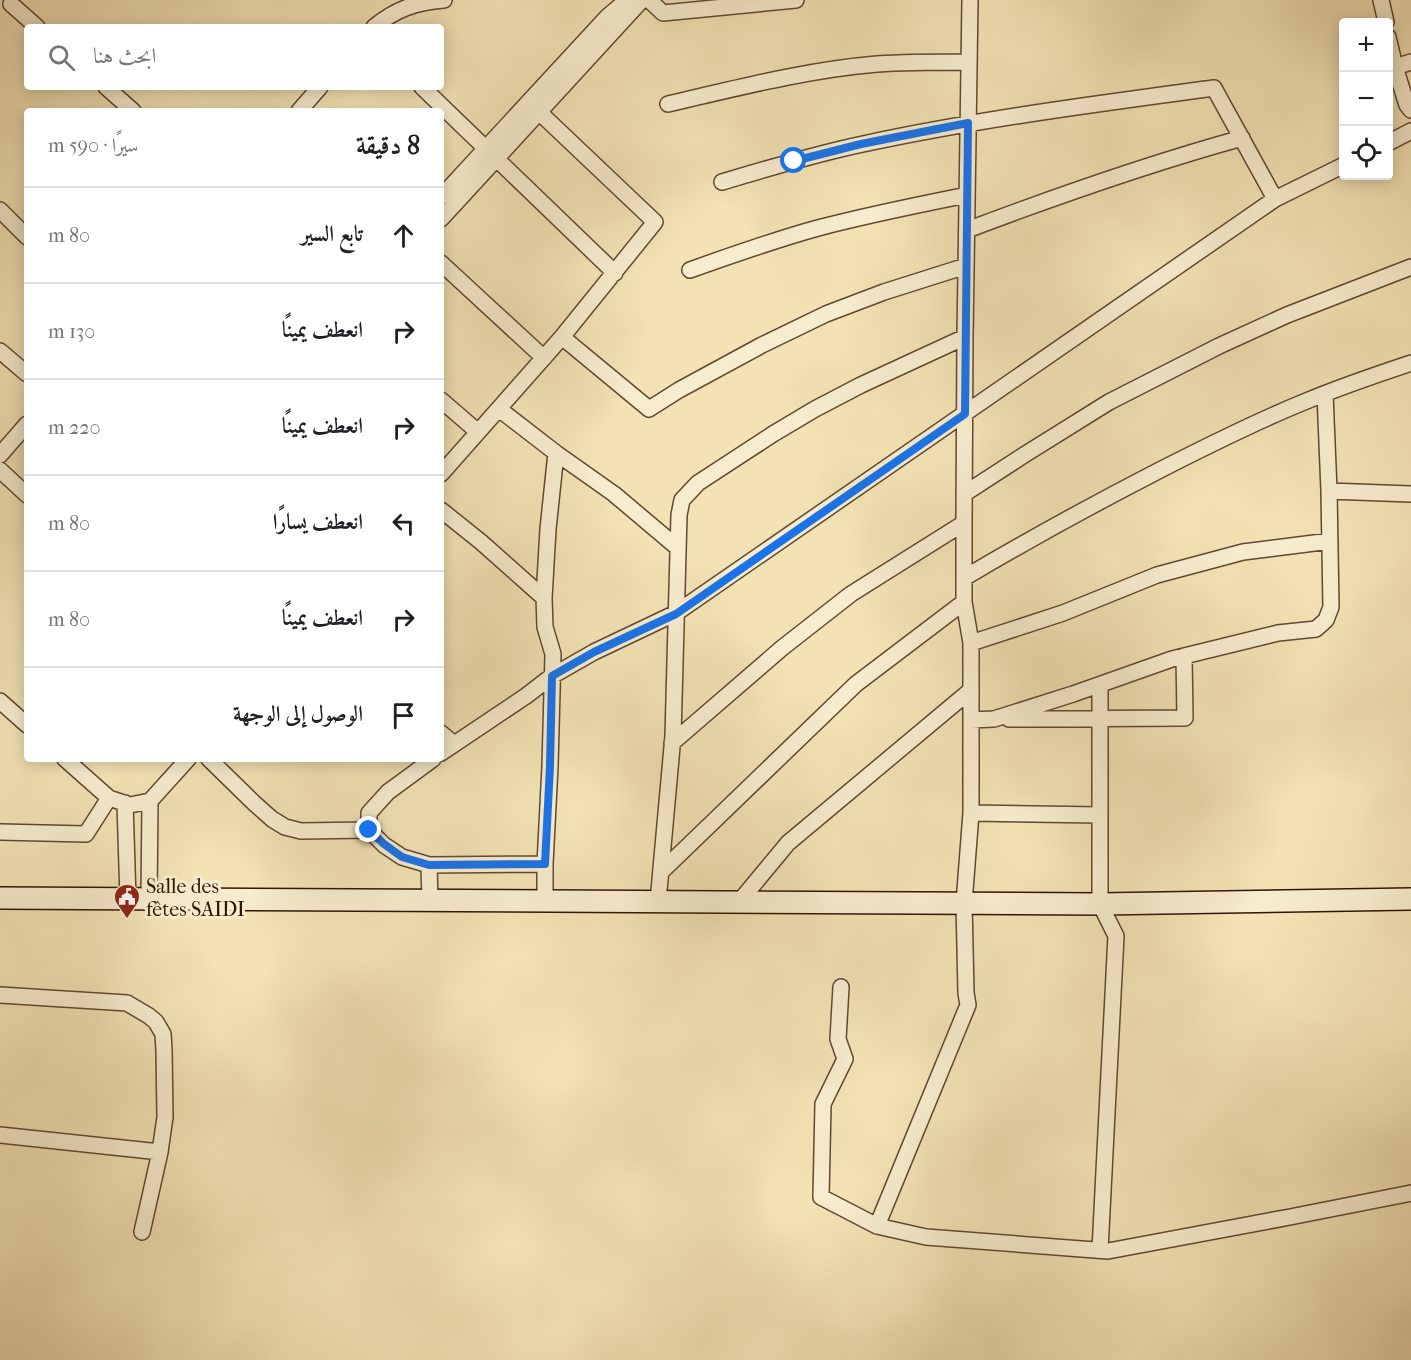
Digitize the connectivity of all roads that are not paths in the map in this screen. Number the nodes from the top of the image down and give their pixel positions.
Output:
1 (444, 0) edge
2 (627, 0) edge
3 (642, 0) edge
4 (649, 0) edge
5 (796, 0) edge
6 (970, 0) edge
7 (1381, 0) edge
8 (11, 4) edge
9 (1385, 18) edge
10 (34, 24) edge
11 (378, 24) edge
12 (1393, 57) edge
13 (969, 62) junction
14 (1411, 62) edge
15 (1395, 67) junction
16 (110, 90) edge
17 (317, 90) edge
18 (425, 90) edge
19 (668, 104) dead end
20 (130, 108) edge
21 (302, 108) edge
22 (444, 108) edge
23 (444, 108) edge
24 (1411, 110) edge
25 (539, 112) junction
26 (968, 123) junction
27 (1411, 131) edge
28 (1242, 138) junction
29 (1393, 140) edge
30 (491, 153) junction
31 (1339, 167) edge
32 (722, 182) dead end
33 (444, 193) edge
34 (967, 195) junction
35 (1275, 199) junction
36 (0, 210) edge
37 (444, 215) edge
38 (967, 230) junction
39 (24, 234) edge
40 (444, 266) edge
41 (966, 266) junction
42 (1411, 267) edge
43 (690, 270) dead end
44 (615, 273) junction
45 (562, 337) junction
46 (965, 337) junction
47 (0, 351) edge
48 (544, 358) junction
49 (1411, 363) edge
50 (24, 371) edge
51 (1324, 394) junction
52 (444, 403) edge
53 (499, 409) junction
54 (965, 414) junction
55 (24, 427) edge
56 (478, 432) junction
57 (556, 453) junction
58 (0, 455) edge
59 (0, 470) edge
60 (444, 471) edge
61 (1329, 491) junction
62 (24, 492) edge
63 (964, 494) junction
64 (1411, 494) edge
65 (444, 512) edge
66 (964, 523) junction
67 (1330, 542) junction
68 (678, 548) junction
69 (964, 578) junction
70 (544, 598) junction
71 (964, 602) junction
72 (676, 614) junction
73 (971, 643) junction
74 (1184, 656) junction
75 (552, 676) junction
76 (1100, 685) junction
77 (971, 690) junction
78 (0, 701) edge
79 (1100, 718) junction
80 (994, 719) junction
81 (971, 720) junction
82 (24, 722) edge
83 (444, 736) edge
84 (672, 743) junction
85 (454, 744) junction
86 (444, 751) edge
87 (68, 762) edge
88 (185, 762) edge
89 (212, 762) edge
90 (429, 762) edge
91 (109, 798) junction
92 (150, 801) junction
93 (125, 803) junction
94 (971, 813) junction
95 (1100, 815) junction
96 (369, 830) junction
97 (0, 832) edge
98 (545, 864) junction
99 (429, 865) junction
100 (661, 872) junction
101 (0, 898) edge
102 (1411, 898) edge
103 (128, 899) junction
104 (149, 899) junction
105 (545, 900) junction
106 (430, 901) junction
107 (658, 902) junction
108 (739, 902) junction
109 (964, 903) junction
110 (1100, 904) junction
111 (841, 987) dead end
112 (0, 994) edge
113 (0, 1135) edge
114 (160, 1152) junction
115 (1411, 1193) edge
116 (877, 1226) junction
117 (142, 1232) dead end
118 (1100, 1250) junction

1 - 11 street
2 - 30 street
3 - 25 street
4 - 5 street
6 - 13 street
7 - 9 street
8 - 10 street
12 - 15 street
13 - 19 street
13 - 26 street
14 - 15 street
15 - 24 street
16 - 20 street
17 - 21 street
18 - 22 street
23 - 30 street
25 - 30 street
25 - 44 street
26 - 28 street
26 - 32 street
26 - 34 street
27 - 29 street
28 - 35 street
28 - 38 street
30 - 33 street
30 - 37 street
30 - 44 street
31 - 35 street
34 - 38 street
34 - 43 street
35 - 54 street
36 - 39 street
38 - 41 street
40 - 48 street
41 - 45 street
41 - 46 street
42 - 63 street
44 - 45 street
45 - 48 street
46 - 54 street
46 - 68 street
47 - 50 street
48 - 53 street
49 - 51 street
51 - 61 street
51 - 69 street
52 - 56 street
53 - 56 street
53 - 57 street
54 - 63 street
54 - 72 street
55 - 58 street
56 - 60 street
57 - 68 street
57 - 70 street
59 - 62 street
61 - 64 street
61 - 67 street
63 - 66 street
65 - 70 street
66 - 69 street
66 - 84 street
67 - 73 street
67 - 74 street
68 - 72 street
69 - 71 street
70 - 75 street
71 - 73 street
71 - 100 street
72 - 75 street
72 - 84 street
73 - 77 street
74 - 76 street
74 - 79 street
75 - 85 street
75 - 98 street
76 - 79 street
76 - 80 street
77 - 81 street
77 - 108 street
78 - 82 street
79 - 80 street
79 - 95 street
80 - 81 street
81 - 94 street
83 - 85 street
84 - 100 street
85 - 86 street
87 - 91 street
88 - 92 street
89 - 96 street
90 - 96 street
91 - 93 street
91 - 97 street
92 - 93 street
92 - 104 street
93 - 103 street
94 - 95 street
94 - 109 street
95 - 110 street
96 - 99 street
98 - 99 street
98 - 105 street
99 - 106 street
100 - 107 street
101 - 103 street
102 - 110 street
103 - 104 street
104 - 106 street
105 - 106 street
105 - 107 street
107 - 108 street
108 - 109 street
109 - 110 street
109 - 116 street
110 - 118 street
111 - 116 street
112 - 114 street
113 - 114 street
114 - 117 street
115 - 118 street
116 - 118 street

